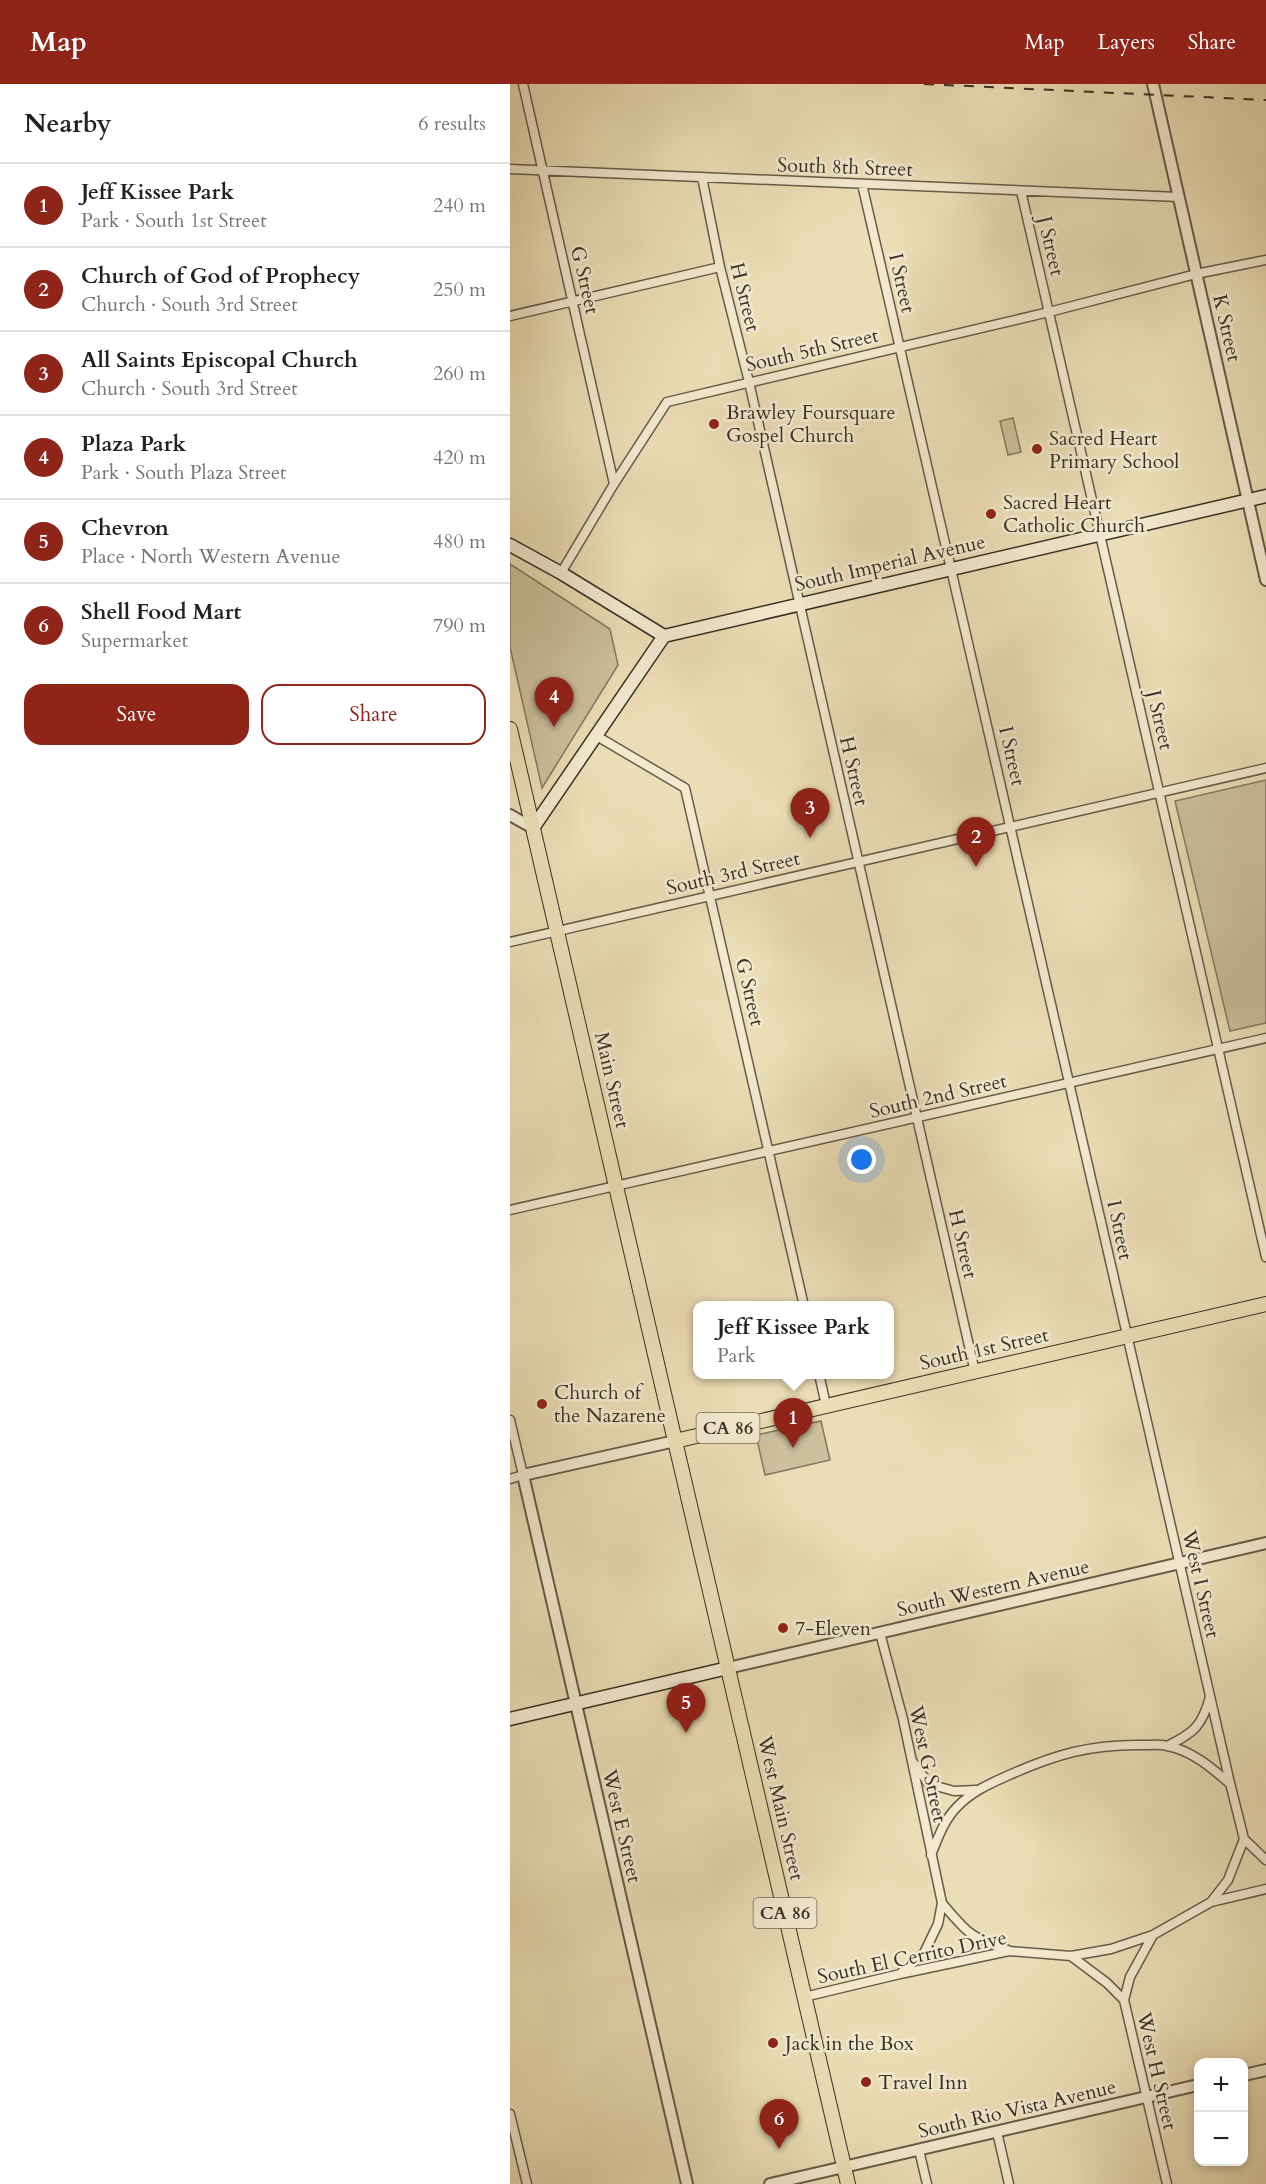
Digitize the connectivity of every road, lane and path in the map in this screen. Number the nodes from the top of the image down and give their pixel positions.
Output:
1 (523, 84) edge
2 (1153, 84) edge
3 (510, 169) edge
4 (543, 170) junction
5 (702, 177) junction
6 (862, 184) junction
7 (1021, 190) junction
8 (1179, 197) junction
9 (1266, 260) edge
10 (720, 267) junction
11 (1196, 274) junction
12 (573, 300) junction
13 (1049, 312) junction
14 (510, 316) edge
15 (900, 347) junction
16 (749, 382) junction
17 (614, 484) junction
18 (1266, 496) edge
19 (1248, 500) junction
20 (1100, 534) junction
21 (510, 544) edge
22 (951, 569) junction
23 (561, 573) junction
24 (1266, 580) edge
25 (800, 604) junction
26 (664, 636) junction
27 (510, 729) edge
28 (595, 735) junction
29 (1266, 768) edge
30 (1160, 793) junction
31 (510, 815) edge
32 (1011, 826) junction
33 (533, 828) junction
34 (858, 861) junction
35 (710, 895) junction
36 (558, 931) junction
37 (510, 942) edge
38 (1266, 1038) edge
39 (1218, 1048) junction
40 (1071, 1082) junction
41 (917, 1118) junction
42 (770, 1152) junction
43 (617, 1186) junction
44 (510, 1210) edge
45 (1266, 1257) edge
46 (803, 1301) edge
47 (1266, 1304) edge
48 (1126, 1336) junction
49 (975, 1372) junction
50 (820, 1379) edge
51 (826, 1406) junction
52 (510, 1420) edge
53 (675, 1441) junction
54 (523, 1475) junction
55 (510, 1479) edge
56 (1266, 1543) edge
57 (1178, 1563) junction
58 (880, 1633) junction
59 (728, 1668) junction
60 (1210, 1696) junction
61 (576, 1703) junction
62 (510, 1719) edge
63 (1167, 1746) junction
64 (910, 1759) junction
65 (1230, 1783) junction
66 (976, 1790) junction
67 (1244, 1839) junction
68 (931, 1855) junction
69 (1266, 1860) edge
70 (1266, 1889) edge
71 (1211, 1902) junction
72 (942, 1903) junction
73 (1153, 1935) junction
74 (1009, 1951) junction
75 (1071, 1956) junction
76 (900, 1974) junction
77 (804, 1997) junction
78 (1124, 2000) junction
79 (1266, 2070) edge
80 (1248, 2074) edge
81 (1194, 2086) edge
82 (1147, 2097) junction
83 (510, 2114) edge
84 (997, 2133) junction
85 (919, 2150) junction
86 (844, 2167) junction
87 (527, 2184) edge
88 (687, 2184) edge
89 (770, 2184) edge
90 (848, 2184) edge
91 (927, 2184) edge
92 (1009, 2184) edge
93 (1167, 2184) edge

1 - 4 street, G Street
2 - 8 street, K Street
3 - 4 street, South 8th Street
4 - 5 street, South 8th Street
4 - 12 street, G Street
5 - 6 street, South 8th Street
5 - 10 street, H Street
6 - 7 street, South 8th Street
6 - 15 street, I Street
7 - 8 street, South 8th Street
7 - 13 street, J Street
8 - 11 street, K Street
9 - 11 street, South 5th Street
10 - 12 street
10 - 16 street, H Street
11 - 13 street, South 5th Street
11 - 19 street, K Street
12 - 14 street
12 - 17 street, G Street
13 - 15 street, South 5th Street
13 - 20 street, J Street
15 - 16 street, South 5th Street
15 - 22 street, I Street
16 - 17 street, South 5th Street
16 - 25 street, H Street
17 - 23 street, South 5th Street
18 - 19 main road, South Imperial Avenue
19 - 20 main road, South Imperial Avenue
19 - 24 street, K Street
20 - 22 main road, South Imperial Avenue
20 - 30 street, J Street
21 - 23 main road
22 - 25 main road, South Imperial Avenue
22 - 32 street, I Street
23 - 26 main road
25 - 26 main road, South Imperial Avenue
25 - 34 street, H Street
26 - 28 main road
27 - 33 main road, Main Street
28 - 33 main road
28 - 35 street, G Street
29 - 30 street, South 3rd Street
30 - 32 street, South 3rd Street
30 - 39 street, J Street
31 - 33 street
32 - 34 street, South 3rd Street
32 - 40 street, I Street
33 - 36 main road, Main Street
34 - 35 street, South 3rd Street
34 - 41 street, H Street
35 - 36 street, South 3rd Street
35 - 42 street, G Street
36 - 37 street, South 3rd Street
36 - 43 main road, Main Street
38 - 39 street, South 2nd Street
39 - 40 street, South 2nd Street
39 - 45 street, J Street
40 - 41 street, South 2nd Street
40 - 48 street, I Street
41 - 42 street, South 2nd Street
41 - 49 street, H Street
42 - 43 street, South 2nd Street
42 - 46 street, G Street
43 - 44 street, South 2nd Street
43 - 53 main road, Main Street
47 - 48 main road, South 1st Street / CA 86
48 - 49 main road, South 1st Street / CA 86
48 - 57 street, West I Street
49 - 51 main road, South 1st Street / CA 86
50 - 51 street
51 - 53 main road, South 1st Street / CA 86
52 - 54 street
53 - 54 street
53 - 59 main road, West Main Street / CA 86
54 - 55 street
54 - 61 street, West E Street
56 - 57 street, South Western Avenue
57 - 58 street, South Western Avenue
57 - 60 street, West I Street
58 - 59 street, South Western Avenue
58 - 64 street, West G Street
59 - 61 main road
59 - 77 main road, West Main Street / CA 86
60 - 63 street
60 - 65 street, West I Street
61 - 62 main road
61 - 88 street, West E Street
63 - 65 street
63 - 66 street
64 - 66 street
64 - 68 street, West G Street
65 - 67 street, West I Street
66 - 68 street
67 - 69 street
67 - 71 street
68 - 72 street, West G Street
70 - 71 street, South El Cerrito Drive
71 - 73 street, South El Cerrito Drive
72 - 74 street, West G Street
72 - 76 street, West G Street
73 - 75 street, South El Cerrito Drive
73 - 78 street, West H Street
74 - 75 street, South El Cerrito Drive
74 - 76 street, South El Cerrito Drive
75 - 78 street, West H Street
76 - 77 street, South El Cerrito Drive
77 - 86 main road, West Main Street / CA 86
78 - 82 street, West H Street
79 - 80 street
81 - 82 street, South Rio Vista Avenue
82 - 84 street, South Rio Vista Avenue
82 - 93 street, West H Street
83 - 87 street
84 - 85 street, South Rio Vista Avenue
84 - 92 street
85 - 86 street, South Rio Vista Avenue
85 - 91 street
86 - 89 street, South Rio Vista Avenue
86 - 90 main road, West Main Street / CA 86

